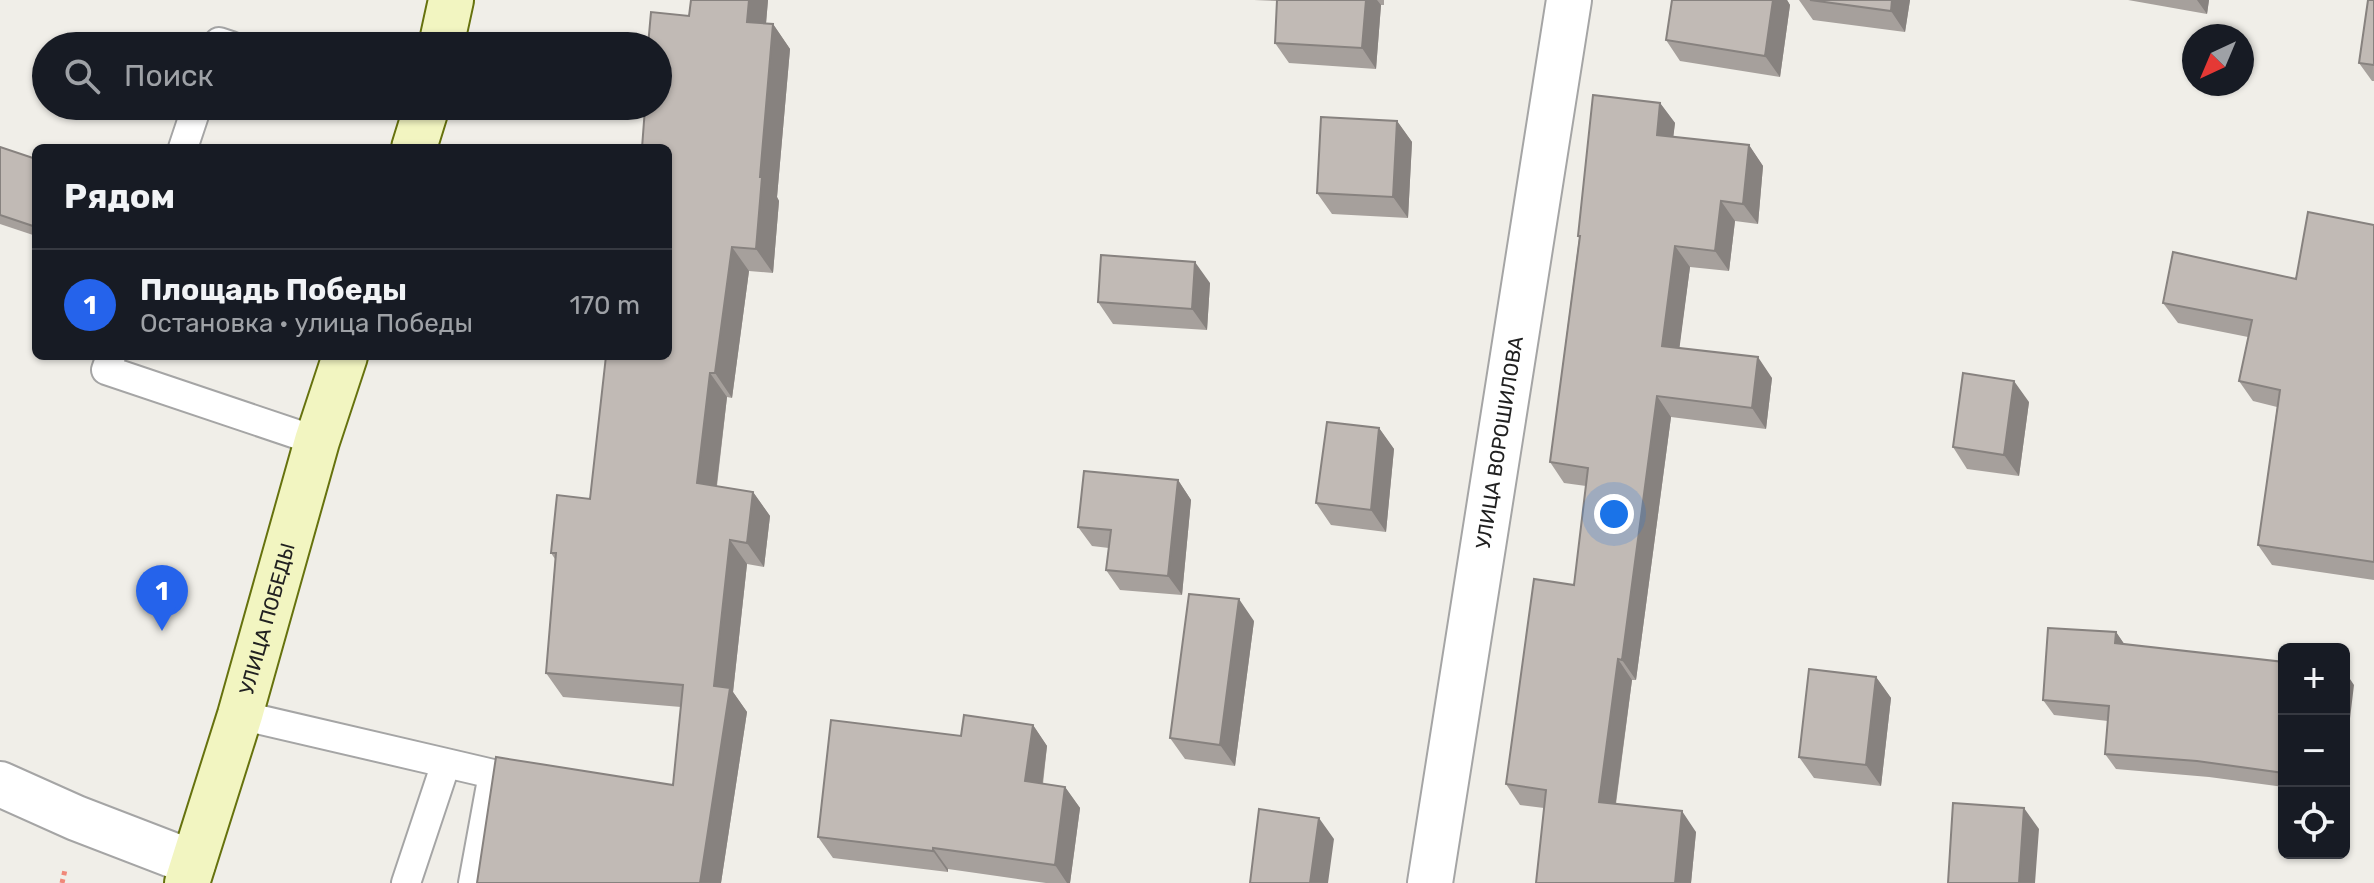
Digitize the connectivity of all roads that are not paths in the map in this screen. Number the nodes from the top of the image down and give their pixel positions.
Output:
1 (451, 0) edge
2 (1569, 0) edge
3 (444, 32) edge
4 (192, 120) edge
5 (184, 144) edge
6 (110, 360) edge
7 (344, 360) edge
8 (317, 441) junction
9 (240, 715) junction
10 (446, 763) junction
11 (0, 784) edge
12 (190, 873) edge
13 (406, 883) edge
14 (473, 883) edge
15 (1430, 883) edge

1 - 3 street
2 - 15 street, УЛИЦА ВОРОШИЛОВА
4 - 5 lane
6 - 8 lane
7 - 8 street, УЛИЦА ПОБЕДЫ
8 - 9 street, УЛИЦА ПОБЕДЫ
9 - 10 lane
9 - 12 street, УЛИЦА ПОБЕДЫ
10 - 13 lane
10 - 14 lane
11 - 12 street

